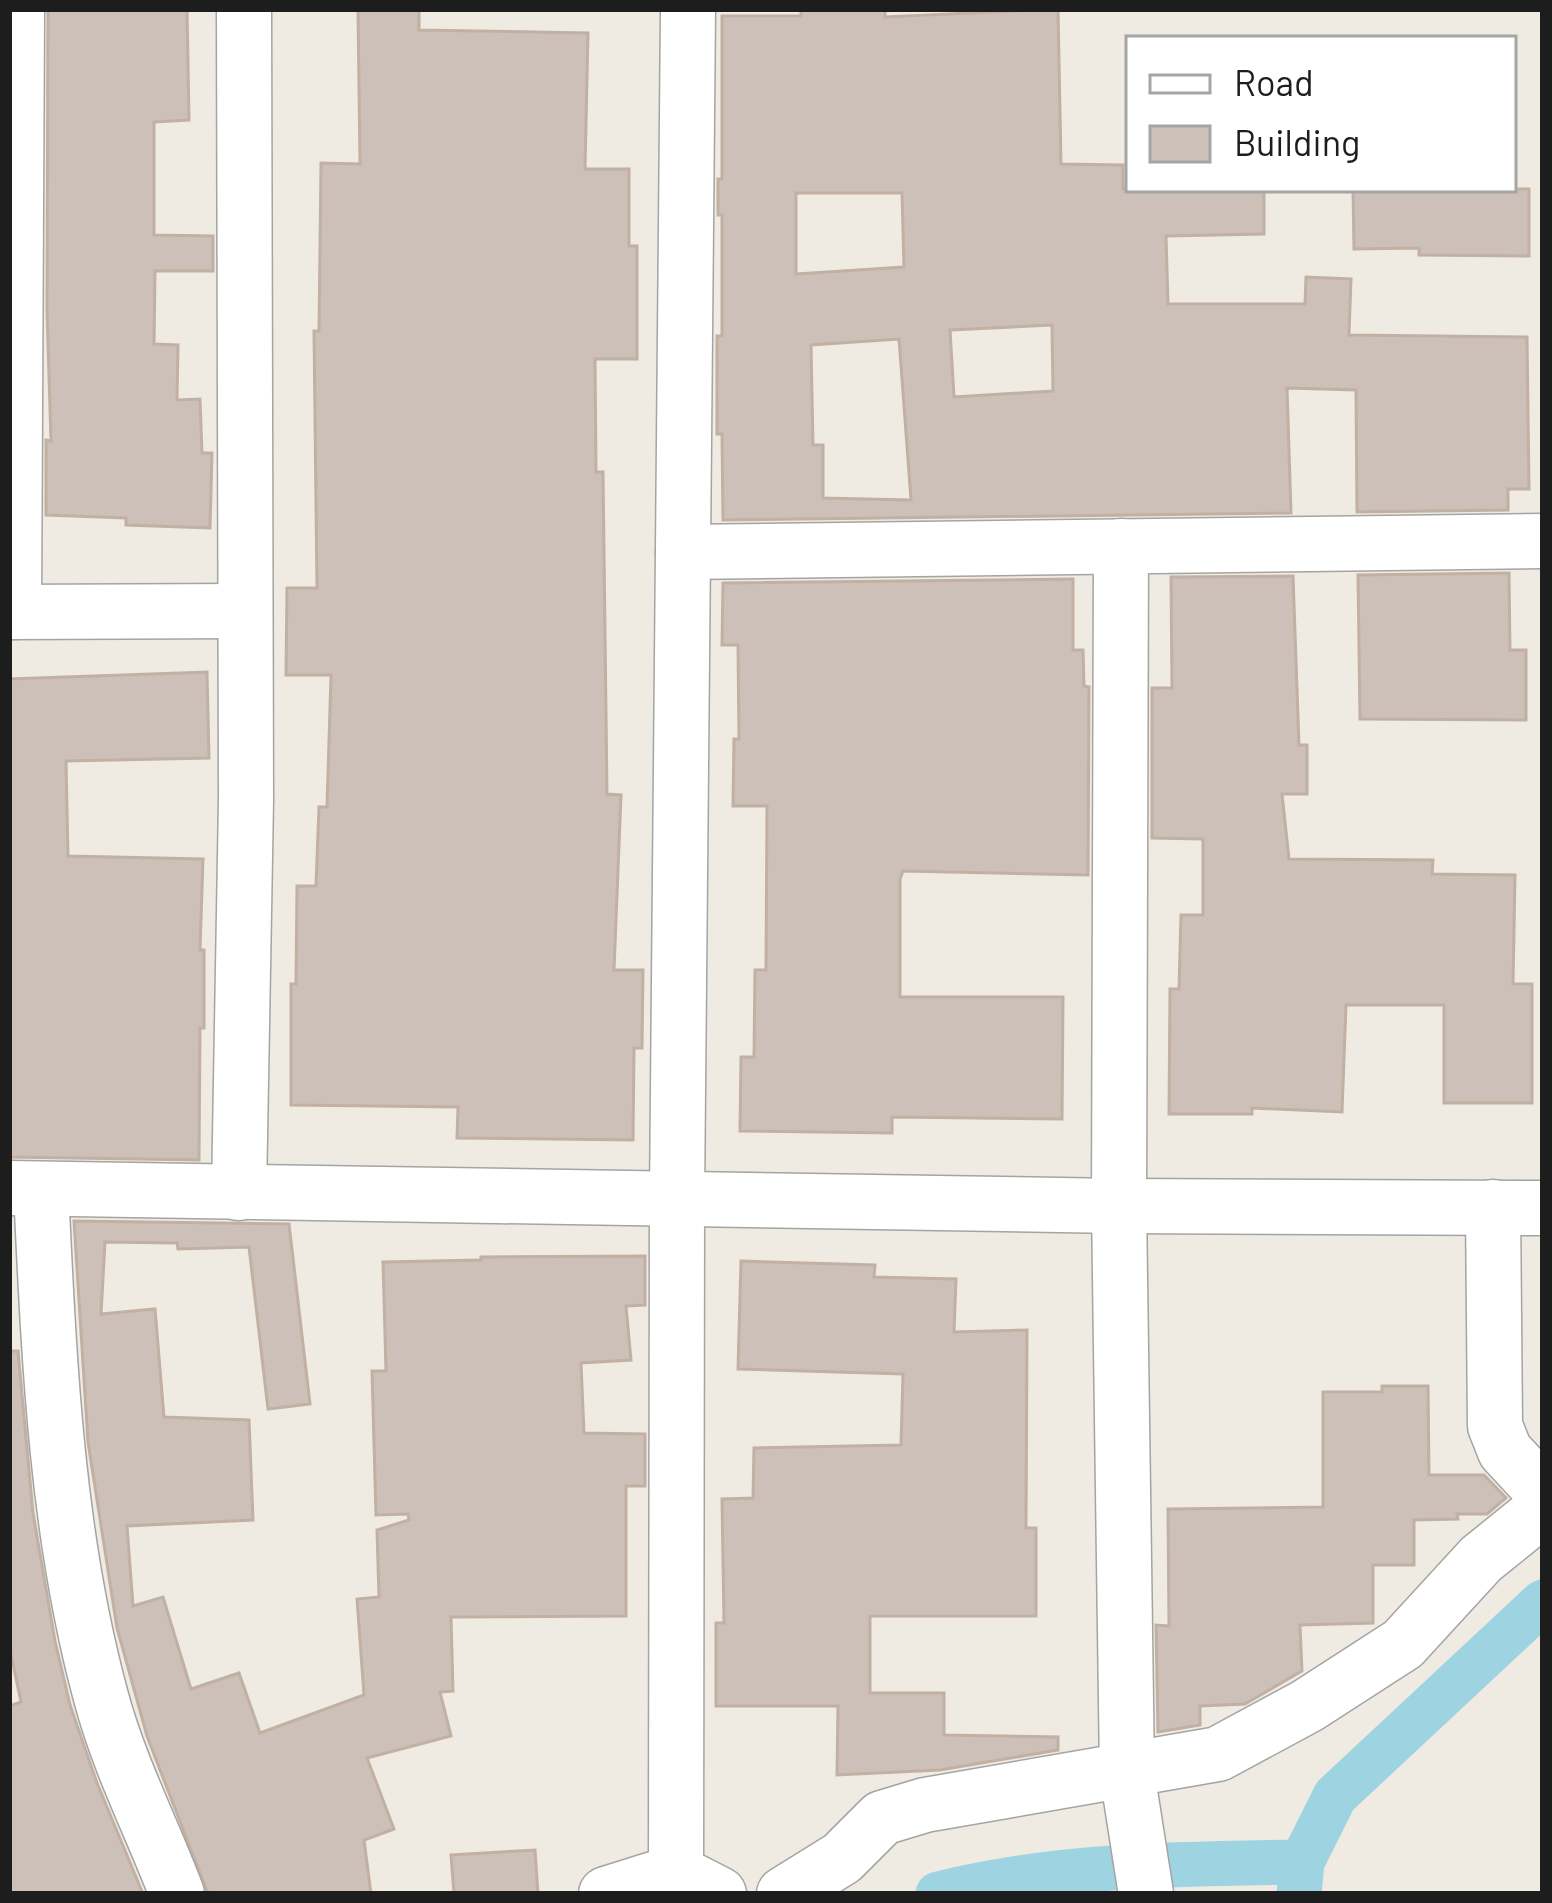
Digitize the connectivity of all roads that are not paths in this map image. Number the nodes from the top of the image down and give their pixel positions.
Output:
1 (17, 9) edge
2 (244, 9) edge
3 (688, 9) edge
4 (1543, 541) edge
5 (1121, 546) junction
6 (683, 552) junction
7 (244, 611) junction
8 (12, 612) edge
9 (25, 1188) edge
10 (239, 1193) junction
11 (677, 1199) junction
12 (1119, 1206) junction
13 (1518, 1208) edge
14 (1543, 1492) edge
15 (1543, 1509) edge
16 (1129, 1782) junction
17 (691, 1887) edge
18 (176, 1894) edge
19 (606, 1894) edge
20 (784, 1894) edge
21 (1146, 1894) edge

1 - 8 street
2 - 7 street
3 - 6 street
4 - 5 street
5 - 6 street
5 - 12 street
6 - 11 street
7 - 8 street
7 - 10 street
9 - 10 street
9 - 18 street
10 - 11 street
11 - 12 street
11 - 17 street
12 - 13 street
12 - 16 street
13 - 14 street
15 - 16 street
16 - 20 street
16 - 21 street
17 - 19 street

